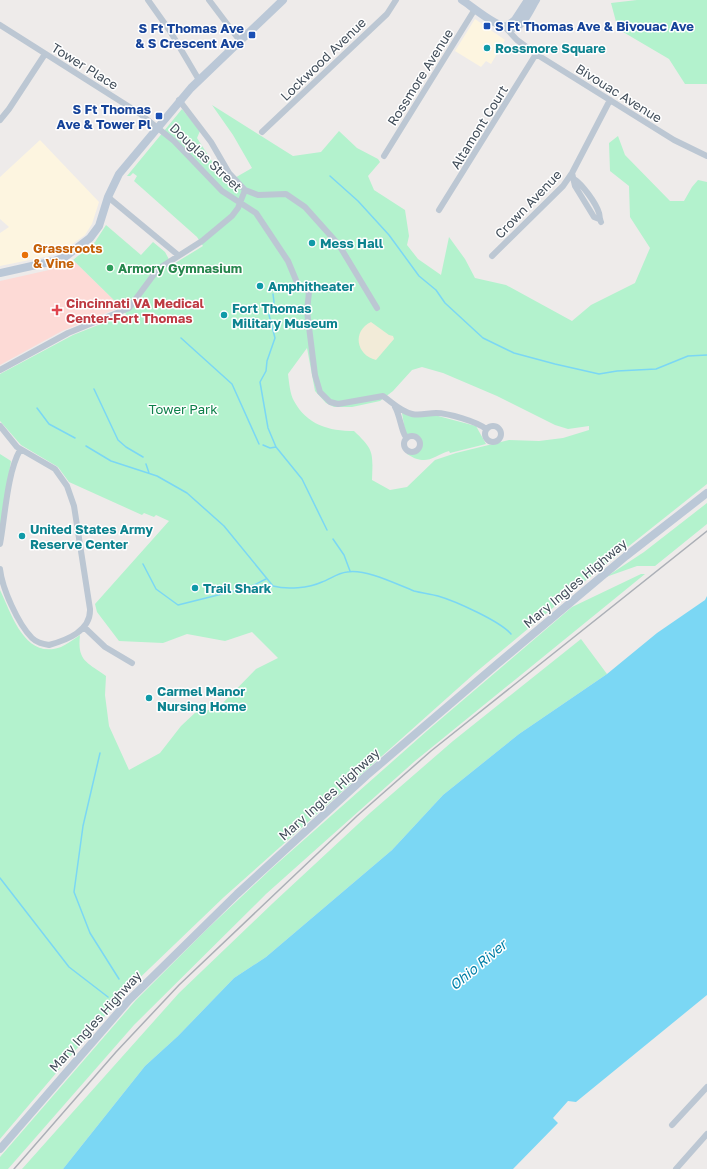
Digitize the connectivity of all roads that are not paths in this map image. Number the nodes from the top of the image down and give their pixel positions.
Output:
1 (148, 0) edge
2 (209, 0) edge
3 (283, 0) edge
4 (396, 0) edge
5 (462, 0) edge
6 (528, 0) edge
7 (536, 0) edge
8 (475, 9) junction
9 (0, 25) edge
10 (506, 27) junction
11 (240, 41) junction
12 (45, 54) junction
13 (536, 54) junction
14 (198, 80) junction
15 (179, 100) junction
16 (610, 100) junction
17 (0, 120) edge
18 (158, 128) junction
19 (262, 132) dead end
20 (384, 156) dead end
21 (707, 156) edge
22 (573, 176) junction
23 (245, 190) junction
24 (108, 198) junction
25 (239, 203) junction
26 (439, 210) dead end
27 (600, 221) dead end
28 (178, 255) junction
29 (492, 256) dead end
30 (0, 273) edge
31 (378, 308) dead end
32 (0, 370) edge
33 (394, 406) junction
34 (0, 426) edge
35 (486, 429) dead end
36 (407, 438) dead end
37 (20, 450) junction
38 (707, 493) edge
39 (0, 544) edge
40 (0, 569) edge
41 (84, 627) junction
42 (132, 663) dead end
43 (707, 1087) edge
44 (672, 1125) dead end
45 (707, 1134) edge
46 (0, 1149) edge
47 (679, 1168) edge

1 - 14 street
2 - 11 street
3 - 11 street
4 - 19 street, Lockwood Avenue
5 - 8 street
6 - 10 street
7 - 10 street
8 - 10 street
8 - 20 street, Rossmore Avenue
9 - 12 street, Tower Place
10 - 13 street, Bivouac Avenue
11 - 14 street
12 - 17 street
12 - 18 street, Tower Place
13 - 16 street, Bivouac Avenue
13 - 26 street, Altamont Court
14 - 15 street
15 - 18 street
15 - 23 street
16 - 21 street, Bivouac Avenue
16 - 22 street, Crown Avenue
18 - 24 street
18 - 25 street, Douglas Street
22 - 27 street
22 - 29 street, Crown Avenue
23 - 25 street
23 - 31 street
24 - 28 street
24 - 30 street
25 - 28 street
25 - 33 street, Douglas Street
28 - 32 street
33 - 35 street
33 - 36 street
34 - 37 street
37 - 39 street
37 - 41 street
38 - 46 street, Mary Ingles Highway
40 - 41 street
41 - 42 street
43 - 44 street
45 - 47 street

